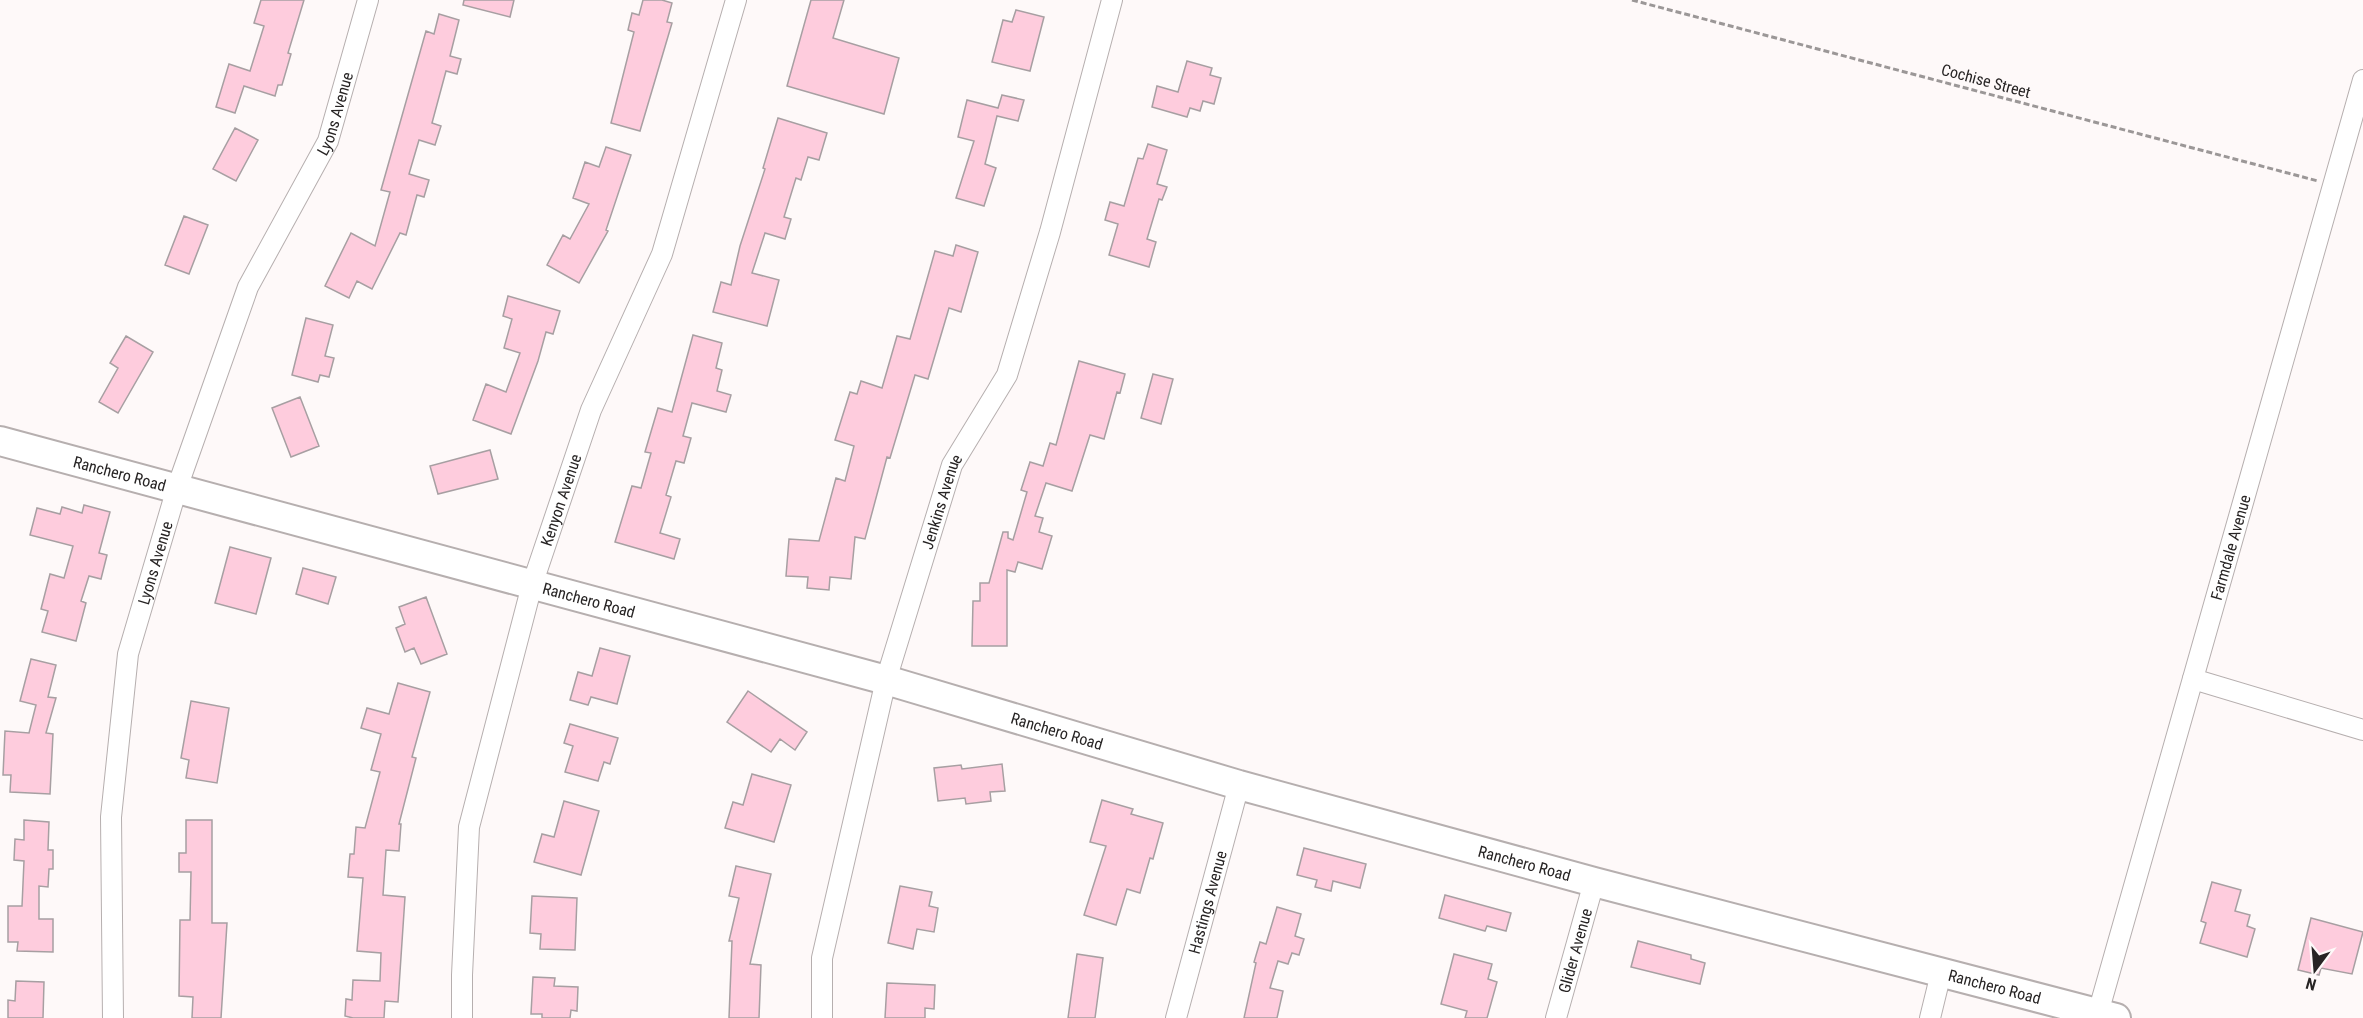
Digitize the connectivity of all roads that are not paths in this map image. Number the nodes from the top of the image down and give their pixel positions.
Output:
1 (368, 0) edge
2 (736, 0) edge
3 (1112, 0) edge
4 (2363, 80) edge
5 (0, 441) edge
6 (177, 488) junction
7 (532, 585) junction
8 (2193, 679) junction
9 (886, 680) junction
10 (2363, 730) edge
11 (1239, 785) junction
12 (1594, 882) junction
13 (1941, 973) junction
14 (2107, 1016) edge
15 (113, 1018) edge
16 (462, 1018) edge
17 (822, 1018) edge
18 (1176, 1018) edge
19 (1557, 1018) edge
20 (1930, 1018) edge

1 - 6 street, Lyons Avenue
2 - 7 street, Kenyon Avenue
3 - 9 street, Jenkins Avenue
4 - 8 street, Farmdale Avenue
5 - 6 main road, Ranchero Road
6 - 7 main road, Ranchero Road
6 - 15 street, Lyons Avenue
7 - 9 main road, Ranchero Road
7 - 16 street, Kenyon Avenue
8 - 10 street
8 - 14 street, Farmdale Avenue
9 - 11 main road, Ranchero Road
9 - 17 street, Jenkins Avenue
11 - 12 main road, Ranchero Road
11 - 18 street, Hastings Avenue
12 - 13 main road, Ranchero Road
12 - 19 street, Glider Avenue
13 - 14 main road, Ranchero Road
13 - 20 street

